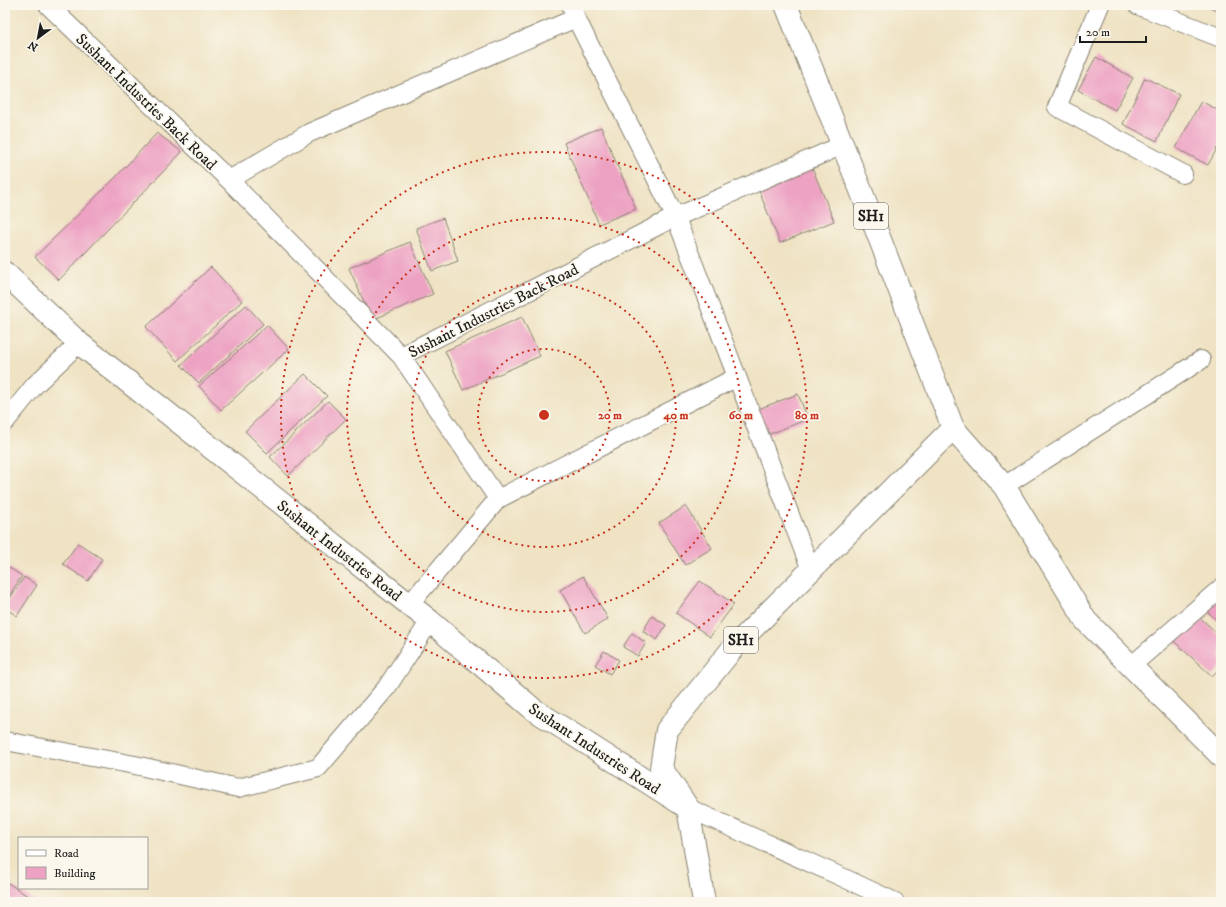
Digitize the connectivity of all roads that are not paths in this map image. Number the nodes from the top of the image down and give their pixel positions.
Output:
1 (48, 5) edge
2 (786, 5) edge
3 (1100, 5) edge
4 (1137, 5) edge
5 (574, 12) edge
6 (1221, 38) edge
7 (843, 145) junction
8 (1183, 174) dead end
9 (229, 180) junction
10 (676, 218) junction
11 (5, 273) edge
12 (79, 343) junction
13 (401, 356) junction
14 (1201, 360) dead end
15 (737, 377) junction
16 (5, 422) edge
17 (953, 428) junction
18 (1004, 486) junction
19 (498, 499) junction
20 (811, 570) junction
21 (1221, 588) edge
22 (409, 605) junction
23 (430, 621) junction
24 (1131, 666) junction
25 (5, 741) edge
26 (1221, 756) edge
27 (688, 808) junction
28 (704, 902) edge
29 (895, 902) edge

1 - 9 street, Sushant Industries Back Road
2 - 7 street, SH1
3 - 8 street
4 - 6 street
5 - 9 street, Sushant Industries Back Road
5 - 10 street, Sushant Industries Back Road
7 - 10 street, Sushant Industries Back Road
7 - 17 street, SH1
9 - 13 street, Sushant Industries Back Road
10 - 13 street, Sushant Industries Back Road
10 - 15 street
11 - 12 street, Sushant Industries Road
12 - 16 street
12 - 22 street, Sushant Industries Road
13 - 19 street
14 - 18 street
15 - 19 street
15 - 20 street
17 - 18 street
17 - 20 street, SH1
18 - 24 street
19 - 22 street
20 - 27 street, SH1
21 - 24 street
22 - 23 street, Sushant Industries Road
23 - 25 street
23 - 27 street, Sushant Industries Road
24 - 26 street
27 - 28 street, SH1
27 - 29 street

